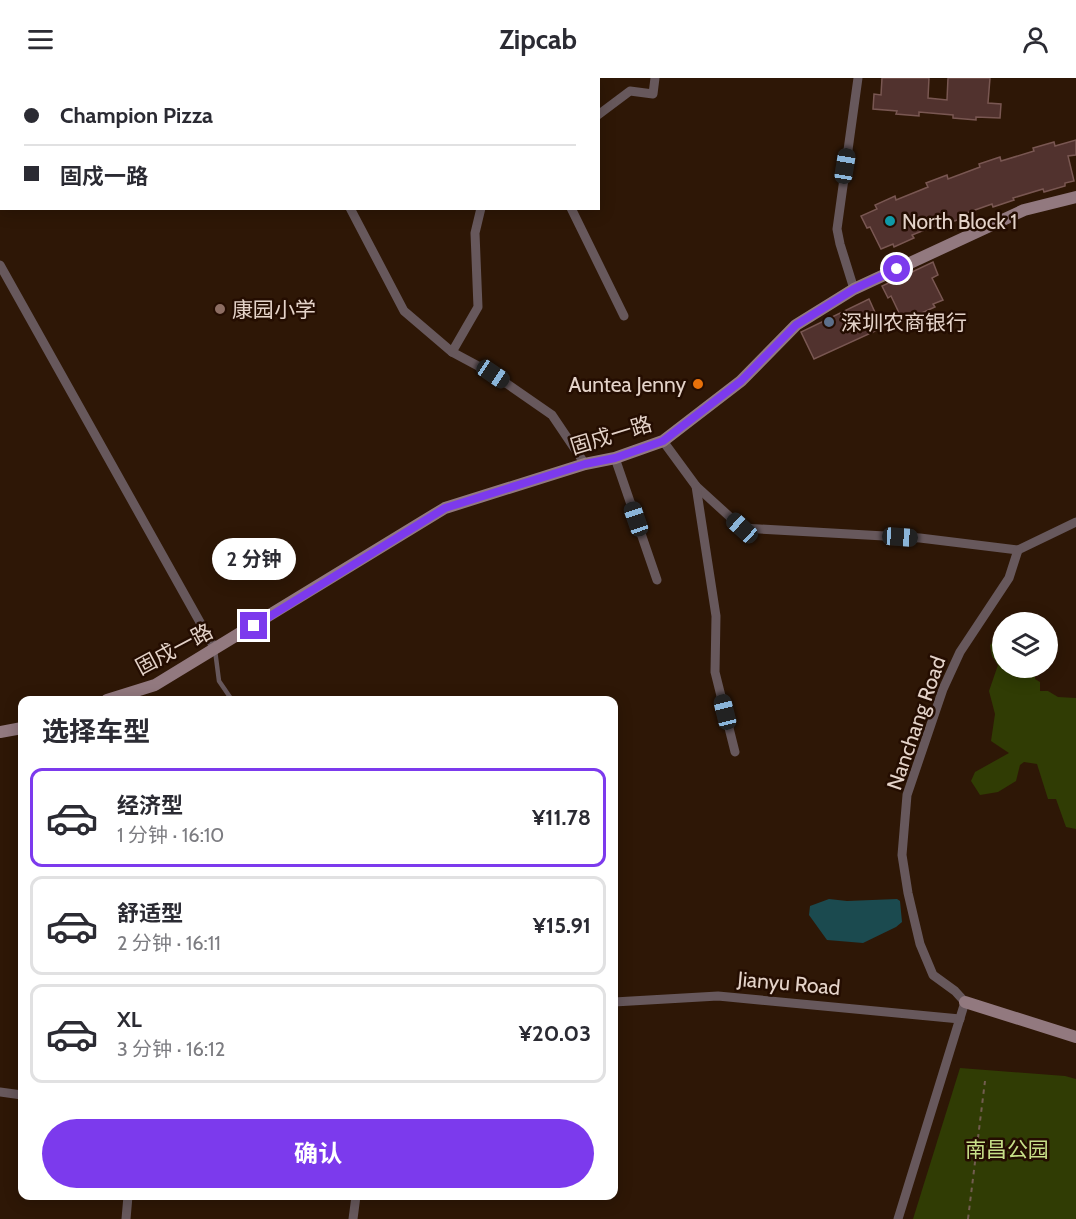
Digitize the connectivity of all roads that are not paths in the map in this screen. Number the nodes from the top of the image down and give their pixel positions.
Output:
1 (655, 78) edge
2 (858, 78) edge
3 (600, 114) edge
4 (1076, 197) edge
5 (351, 210) edge
6 (481, 210) edge
7 (572, 210) edge
8 (0, 265) edge
9 (854, 289) junction
10 (624, 316) dead end
11 (452, 352) junction
12 (663, 441) junction
13 (615, 458) junction
14 (585, 464) junction
15 (696, 486) junction
16 (1076, 522) edge
17 (1018, 550) junction
18 (657, 580) dead end
19 (215, 649) junction
20 (120, 696) edge
21 (229, 696) edge
22 (18, 729) edge
23 (0, 732) edge
24 (735, 752) dead end
25 (618, 1002) edge
26 (965, 1002) junction
27 (960, 1019) junction
28 (1076, 1037) edge
29 (0, 1092) edge
30 (18, 1094) edge
31 (128, 1200) edge
32 (355, 1200) edge
33 (126, 1219) edge
34 (353, 1219) edge
35 (898, 1219) edge

1 - 3 street
2 - 9 street
4 - 9 street, 固戍一路
5 - 11 street
6 - 11 street
7 - 10 street
8 - 19 street
9 - 12 street, 固戍一路
11 - 14 street
12 - 13 street, 固戍一路
12 - 15 street
13 - 14 street, 固戍一路
13 - 18 street
14 - 19 street, 固戍一路
15 - 17 street
15 - 24 street
16 - 17 street
17 - 26 street, Nanchang Road
19 - 20 street, 固戍一路
19 - 21 lane
22 - 23 street
25 - 27 street, Jianyu Road
26 - 27 street
26 - 28 street
27 - 35 street
29 - 30 street
31 - 33 street
32 - 34 street

